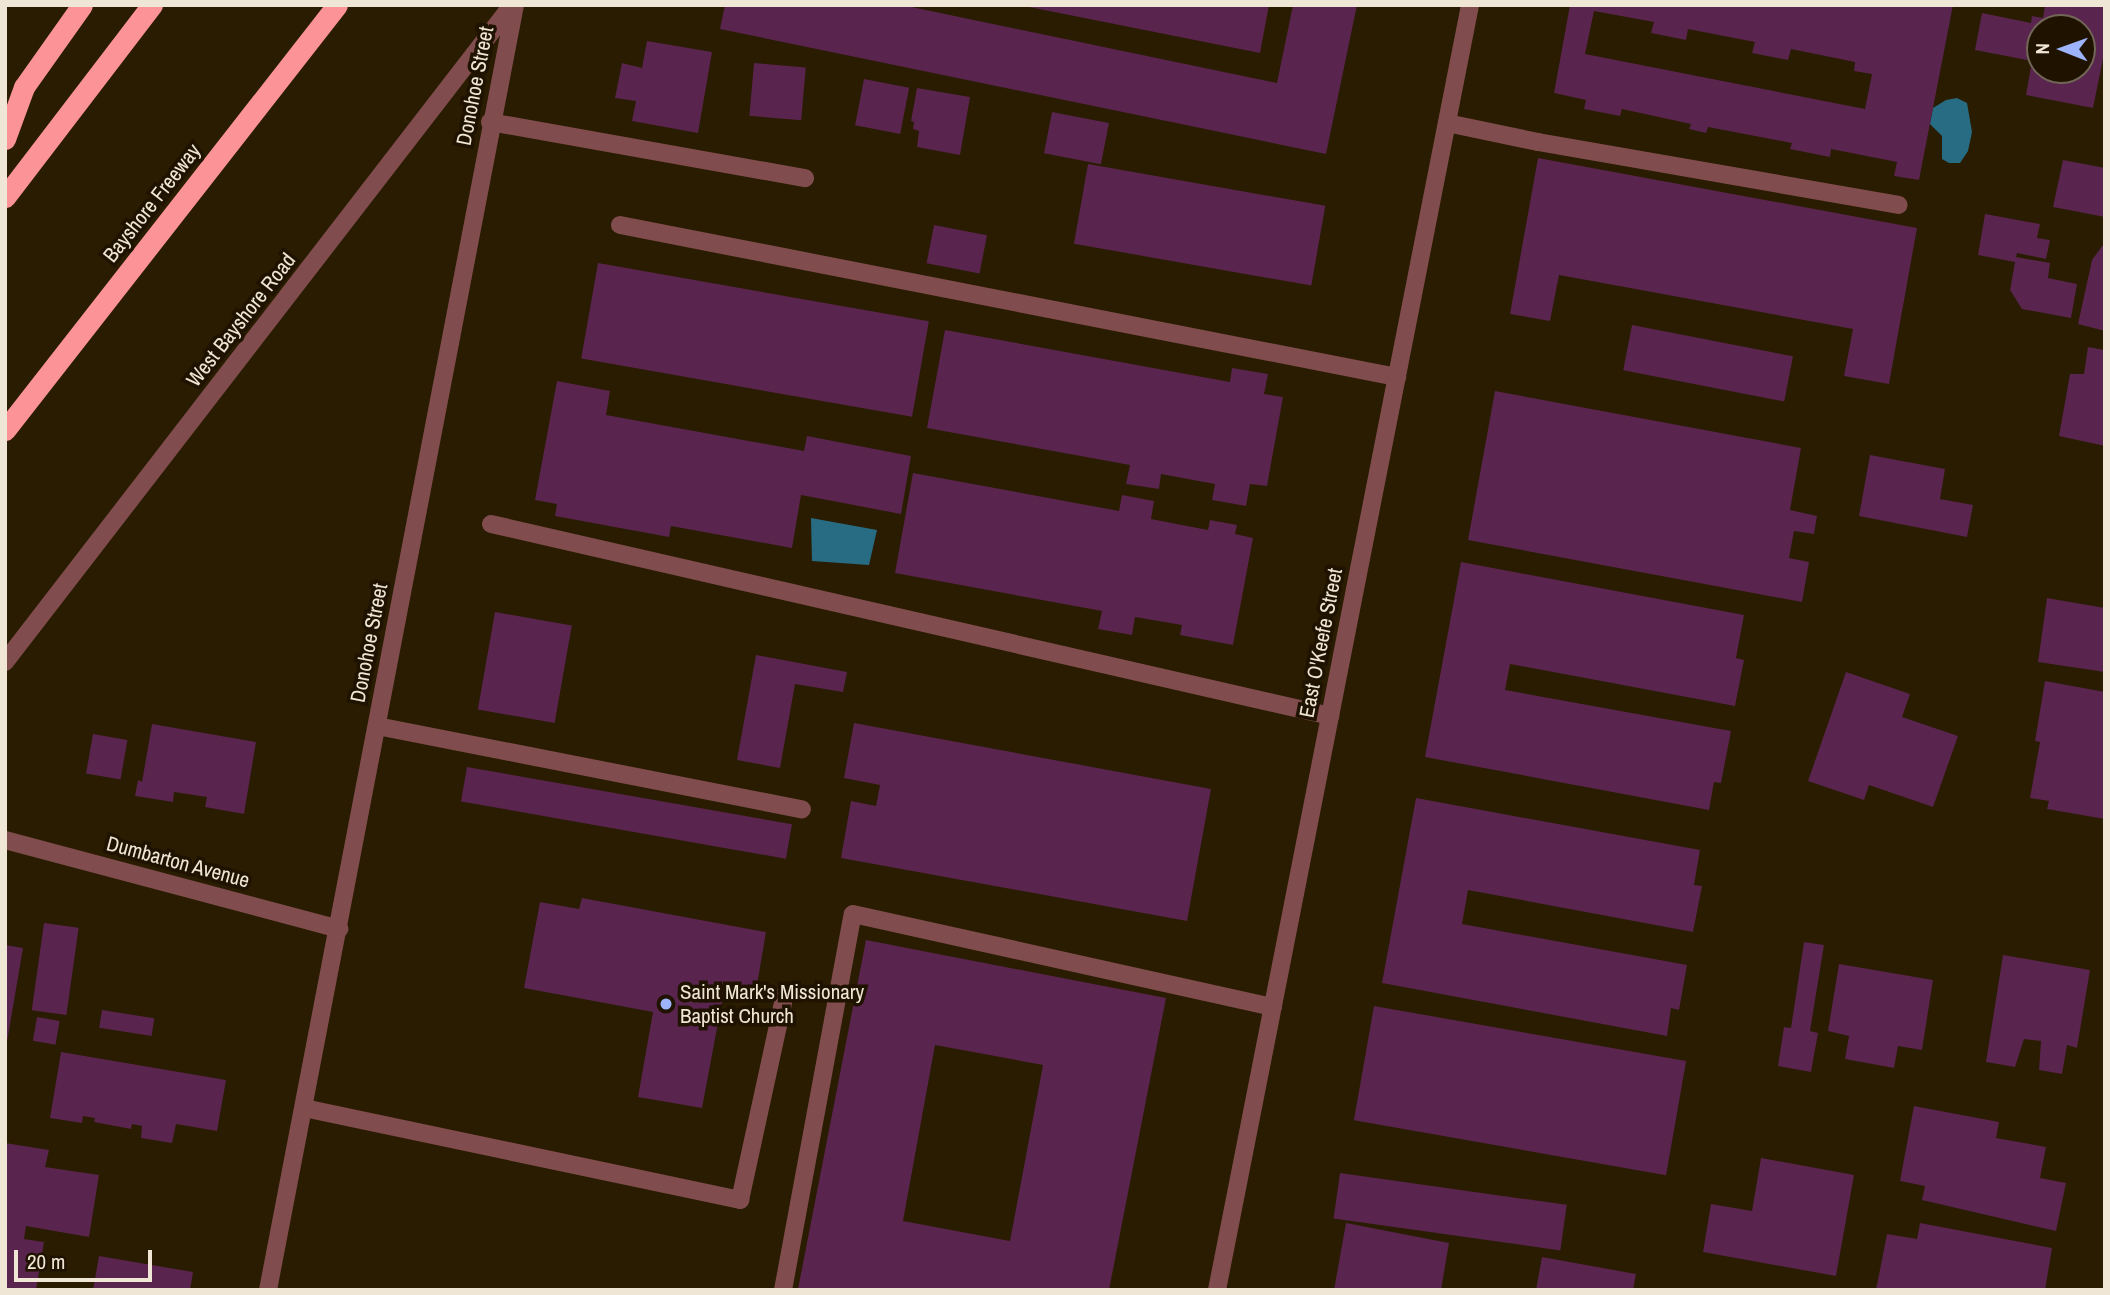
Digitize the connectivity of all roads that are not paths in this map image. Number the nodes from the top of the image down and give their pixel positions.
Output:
1 (82, 5) edge
2 (152, 5) edge
3 (337, 5) edge
4 (513, 5) edge
5 (1470, 5) edge
6 (490, 122) junction
7 (1447, 123) junction
8 (5, 139) edge
9 (805, 178) dead end
10 (5, 197) edge
11 (1899, 205) dead end
12 (620, 225) dead end
13 (1397, 377) junction
14 (5, 430) edge
15 (491, 524) dead end
16 (5, 662) edge
17 (1330, 716) junction
18 (377, 726) junction
19 (802, 809) dead end
20 (5, 840) edge
21 (339, 929) junction
22 (785, 994) dead end
23 (1273, 1007) junction
24 (304, 1108) junction
25 (268, 1290) edge
26 (783, 1290) edge
27 (1217, 1290) edge

1 - 8 highway
2 - 10 highway
3 - 14 highway, Bayshore Freeway
4 - 6 street, Donohoe Street
4 - 16 street, West Bayshore Road
5 - 7 street, East O'Keefe Street
6 - 9 street
6 - 18 street, Donohoe Street
7 - 11 street
7 - 13 street, East O'Keefe Street
12 - 13 street
13 - 17 street, East O'Keefe Street
15 - 17 street
17 - 23 street, East O'Keefe Street
18 - 19 street
18 - 21 street, Donohoe Street
20 - 21 street, Dumbarton Avenue
21 - 24 street, Donohoe Street
22 - 24 street
23 - 26 street
23 - 27 street, East O'Keefe Street
24 - 25 street, Donohoe Street

